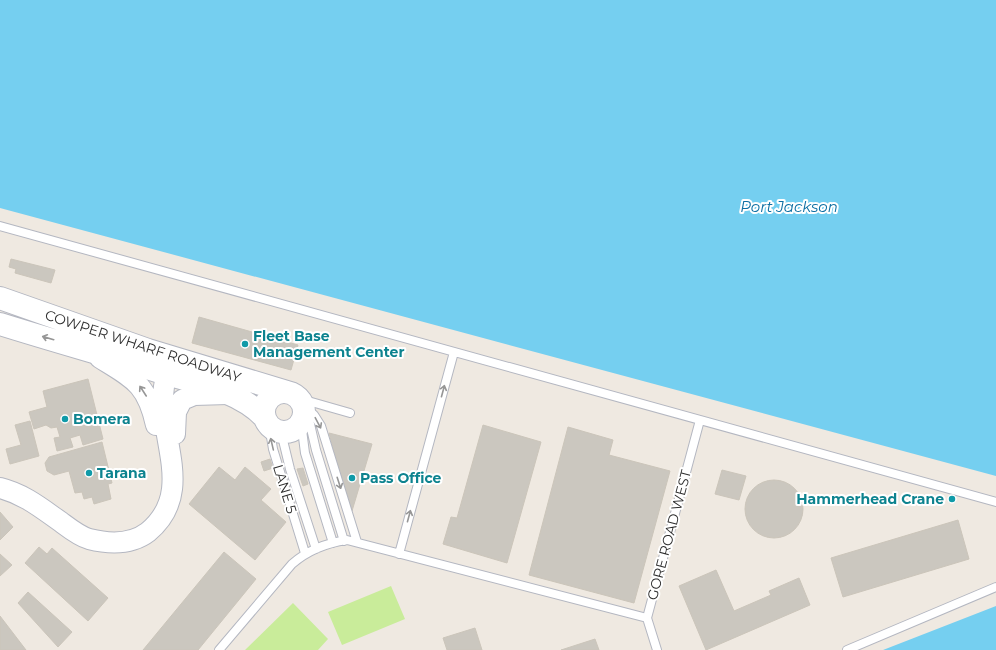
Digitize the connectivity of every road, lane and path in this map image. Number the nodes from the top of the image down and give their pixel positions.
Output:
1 (0, 226) edge
2 (0, 298) edge
3 (0, 324) edge
4 (85, 349) junction
5 (454, 352) junction
6 (169, 366) junction
7 (228, 394) junction
8 (298, 405) junction
9 (350, 412) dead end
10 (700, 420) junction
11 (272, 425) junction
12 (171, 463) junction
13 (0, 488) edge
14 (996, 502) edge
15 (344, 541) junction
16 (357, 542) junction
17 (333, 543) junction
18 (316, 549) junction
19 (305, 553) junction
20 (399, 554) junction
21 (996, 587) edge
22 (647, 618) junction
23 (220, 650) edge
24 (657, 650) edge
25 (847, 650) edge

1 - 5 lane
2 - 6 main road, COWPER WHARF ROADWAY
4 -> 3 main road, COWPER WHARF ROADWAY
4 - 6 main road, COWPER WHARF ROADWAY
12 -> 4 street
5 - 10 lane
20 -> 5 lane
6 - 7 main road, COWPER WHARF ROADWAY
6 - 8 main road, COWPER WHARF ROADWAY
6 - 12 street
7 - 11 main road, COWPER WHARF ROADWAY
7 - 12 street
8 - 9 lane
8 - 11 main road
8 - 11 main road
8 - 15 lane
8 -> 16 lane
8 - 17 lane
10 - 14 lane
10 - 22 lane, GORE ROAD WEST
11 - 18 lane
19 -> 11 lane, LANE 5
12 - 13 street
15 - 16 lane
15 - 17 lane
16 - 20 lane
17 - 18 lane
18 - 19 lane
19 - 23 lane
20 - 22 lane
21 - 25 lane
22 - 24 lane, GORE ROAD WEST

